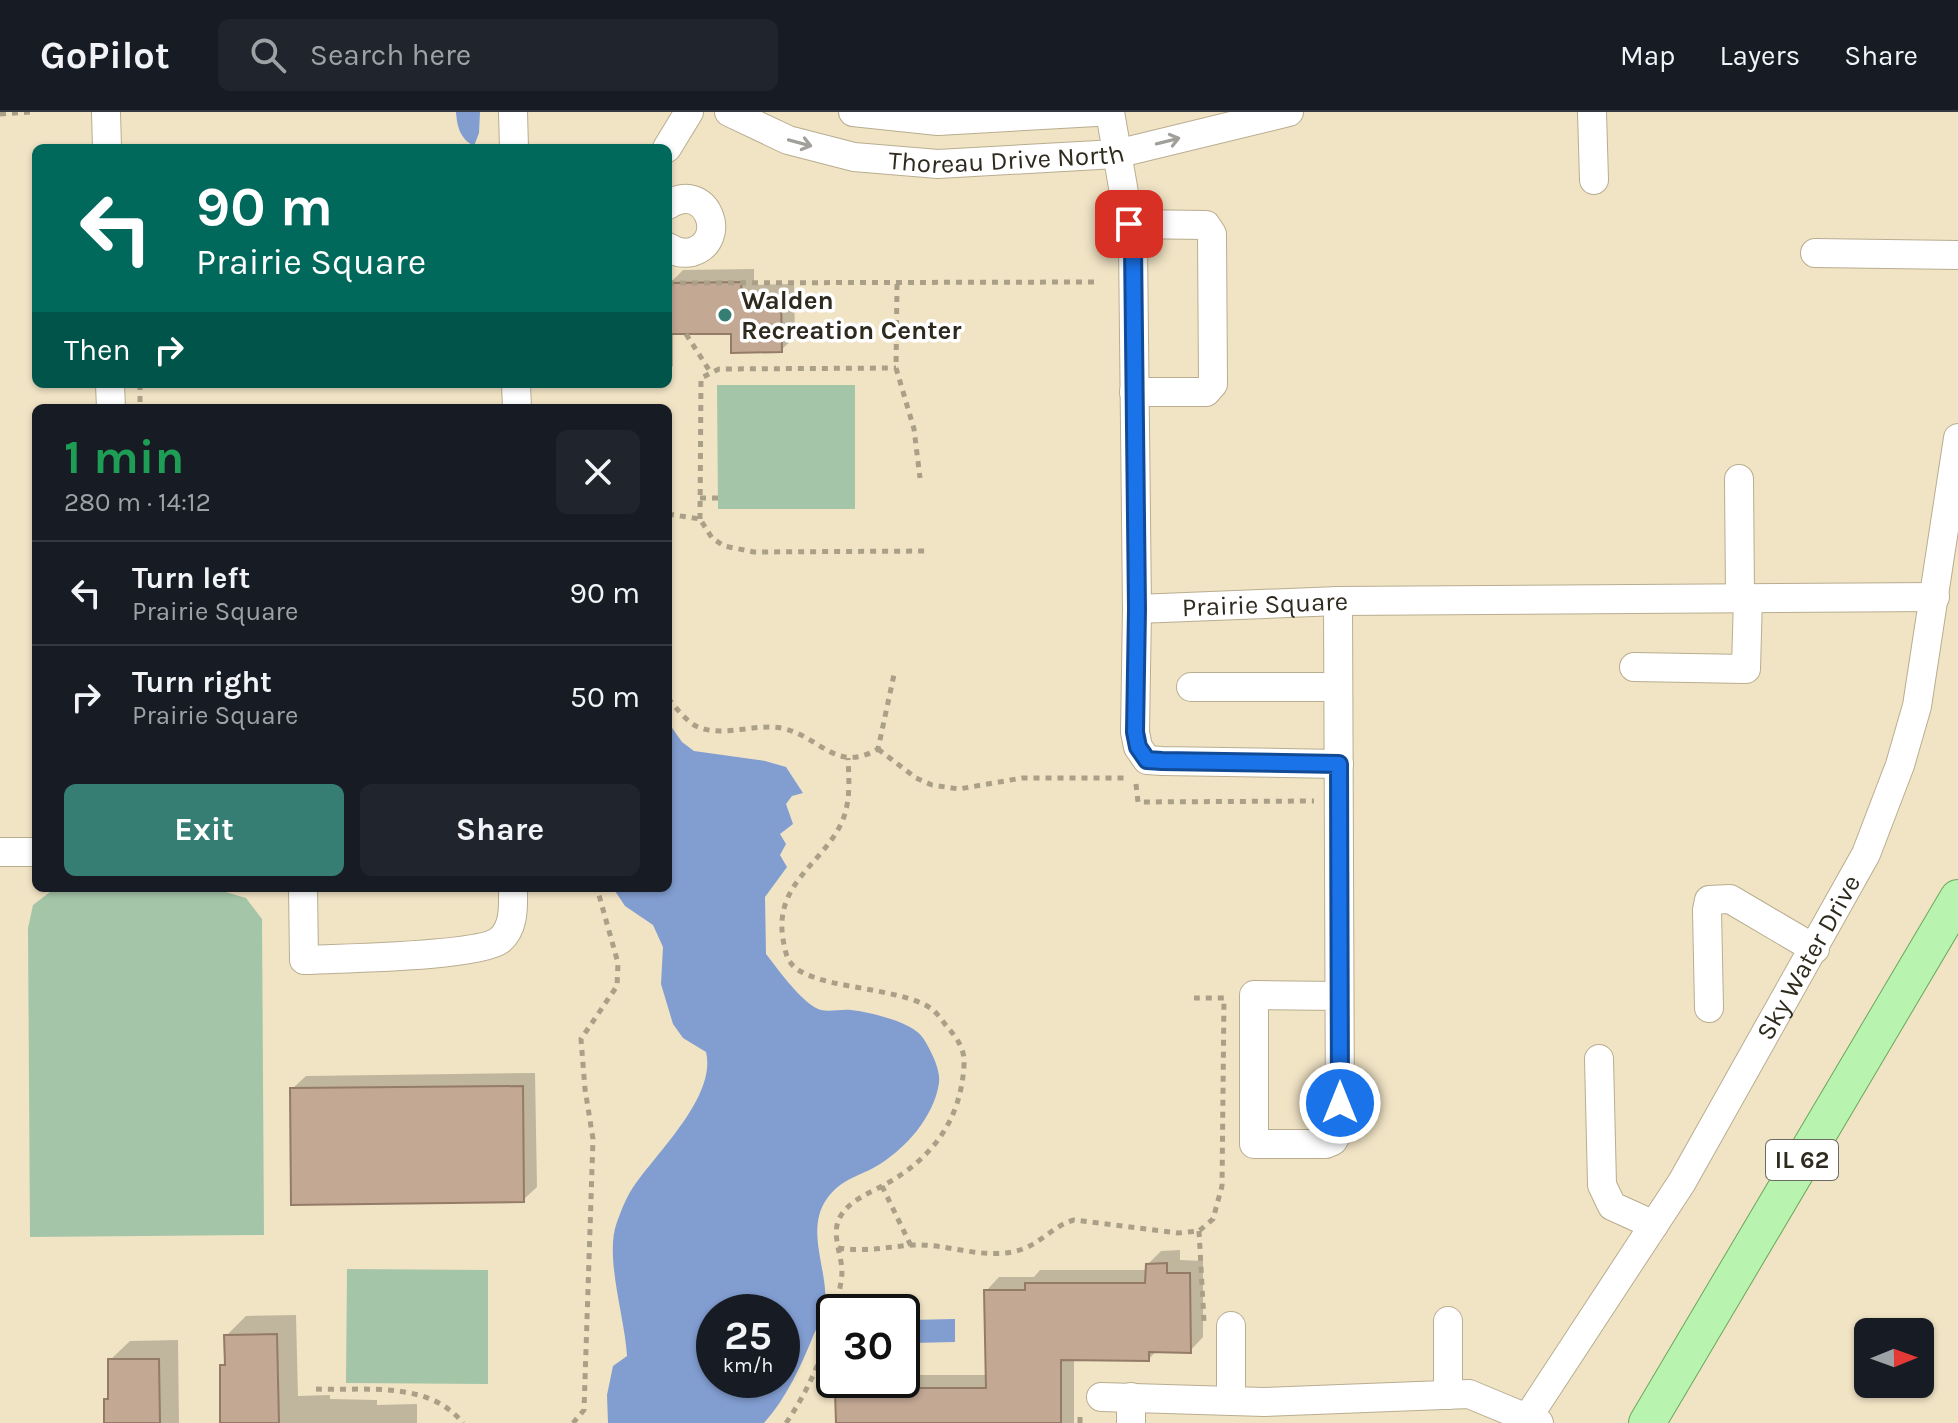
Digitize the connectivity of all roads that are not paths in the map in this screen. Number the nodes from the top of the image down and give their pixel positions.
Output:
1 (106, 112) edge
2 (513, 112) edge
3 (689, 112) edge
4 (729, 112) edge
5 (853, 112) edge
6 (1096, 112) edge
7 (1110, 112) edge
8 (1289, 112) edge
9 (1592, 112) edge
10 (107, 144) edge
11 (514, 144) edge
12 (669, 144) edge
13 (1116, 154) junction
14 (1594, 180) dead end
15 (672, 202) edge
16 (1129, 224) junction
17 (672, 250) edge
18 (1815, 253) dead end
19 (1958, 255) edge
20 (1134, 392) junction
21 (1958, 438) edge
22 (1739, 479) dead end
23 (1744, 597) junction
24 (1935, 597) junction
25 (1338, 601) junction
26 (1137, 609) junction
27 (1634, 667) dead end
28 (1191, 687) dead end
29 (1338, 687) junction
30 (1339, 764) junction
31 (0, 852) edge
32 (32, 852) edge
33 (303, 892) edge
34 (513, 892) edge
35 (1958, 898) edge
36 (1815, 949) junction
37 (1339, 996) junction
38 (1709, 1008) dead end
39 (1599, 1059) dead end
40 (1654, 1225) junction
41 (1448, 1321) dead end
42 (1218, 1329) road end
43 (1448, 1395) junction
44 (1091, 1403) road end
45 (1216, 1408) edge
46 (1131, 1410) edge
47 (1531, 1421) edge
48 (1647, 1423) edge

1 - 10 street
2 - 11 street
3 - 12 street
4 -> 13 street, Thoreau Drive North
5 - 6 street, Thoreau Drive North
7 - 13 street
13 -> 8 street, Thoreau Drive North
9 - 14 street
13 - 16 street
15 - 17 street
16 - 20 street
16 - 20 street
18 - 19 street
20 - 26 street
21 - 24 street, Sky Water Drive
22 - 23 street
23 - 24 street, Prairie Square
23 - 25 street, Prairie Square
23 - 27 street
24 - 36 street, Sky Water Drive
25 - 26 street, Prairie Square
25 - 29 street
26 - 30 street
28 - 29 street
29 - 30 street
30 - 37 street
31 - 32 street
33 - 34 street
35 - 48 main road, IL 62
36 - 38 street
36 - 40 street, Sky Water Drive
37 - 37 street
39 - 40 street
40 - 47 street, Sky Water Drive
41 - 43 street
42 - 45 street
43 - 45 street
43 - 47 street
44 - 46 street
45 - 46 street

